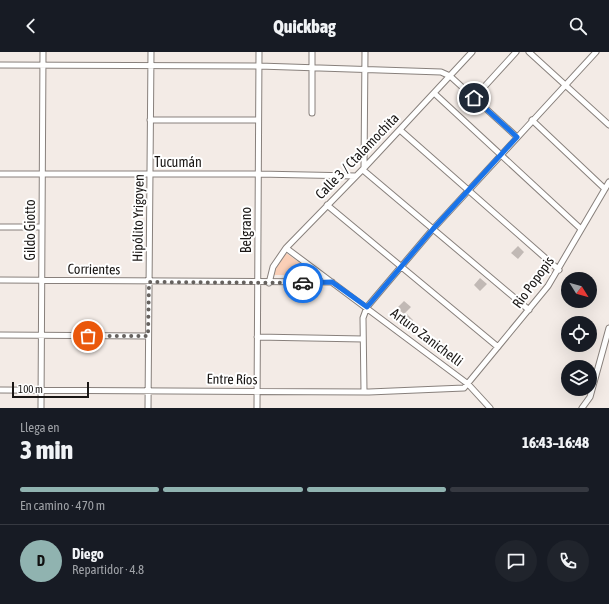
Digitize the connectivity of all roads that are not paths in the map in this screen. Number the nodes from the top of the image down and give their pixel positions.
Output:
1 (43, 52) edge
2 (151, 52) edge
3 (259, 52) edge
4 (312, 52) edge
5 (365, 52) edge
6 (472, 52) edge
7 (516, 52) edge
8 (529, 52) edge
9 (596, 52) edge
10 (0, 65) edge
11 (43, 65) junction
12 (151, 66) junction
13 (259, 66) junction
14 (312, 67) junction
15 (364, 68) junction
16 (450, 76) junction
17 (565, 84) junction
18 (434, 93) junction
19 (474, 98) junction
20 (312, 113) dead end
21 (150, 120) junction
22 (258, 120) junction
23 (532, 120) junction
24 (609, 125) edge
25 (400, 130) junction
26 (517, 137) junction
27 (500, 156) junction
28 (364, 169) junction
29 (0, 174) edge
30 (42, 174) junction
31 (150, 174) junction
32 (258, 174) junction
33 (356, 176) junction
34 (609, 182) edge
35 (605, 189) junction
36 (468, 191) junction
37 (327, 205) junction
38 (42, 226) junction
39 (0, 227) edge
40 (433, 229) junction
41 (581, 229) junction
42 (286, 248) junction
43 (400, 267) junction
44 (559, 270) junction
45 (0, 280) edge
46 (42, 281) junction
47 (149, 282) junction
48 (258, 282) junction
49 (332, 282) junction
50 (269, 283) junction
51 (367, 307) junction
52 (529, 310) junction
53 (609, 328) edge
54 (0, 335) edge
55 (42, 335) junction
56 (148, 336) junction
57 (257, 337) junction
58 (363, 339) junction
59 (498, 348) junction
60 (466, 386) junction
61 (42, 389) junction
62 (0, 390) edge
63 (148, 390) junction
64 (257, 391) junction
65 (364, 392) junction
66 (42, 408) edge
67 (148, 408) edge
68 (257, 408) edge
69 (490, 408) edge
70 (582, 408) edge

1 - 11 street, Gildo Giotto
2 - 12 street, Hipólito Yrigoyen
3 - 13 street, Belgrano
4 - 14 street
5 - 15 street
6 - 16 street, Calle 3 / Ctalamochita
7 - 19 street
8 - 17 street
9 - 17 street
10 - 11 street
11 - 12 street
11 - 30 street, Gildo Giotto
12 - 13 street
12 - 21 street, Hipólito Yrigoyen
13 - 14 street
13 - 22 street, Belgrano
14 - 15 street
14 - 20 street
15 - 16 street
15 - 28 street
16 - 18 street, Calle 3 / Ctalamochita
16 - 19 street
17 - 23 street
17 - 24 street
18 - 25 street, Calle 3 / Ctalamochita
18 - 27 street
19 - 26 street
21 - 22 street
21 - 31 street, Hipólito Yrigoyen
22 - 32 street, Belgrano
23 - 26 street
23 - 35 street
25 - 28 street, Calle 3 / Ctalamochita
25 - 36 street
26 - 27 street
27 - 36 street
27 - 41 street
28 - 33 street, Calle 3 / Ctalamochita
28 - 40 street
29 - 30 street, Tucumán
30 - 31 street, Tucumán
30 - 38 street, Gildo Giotto
31 - 32 street, Tucumán
31 - 47 street, Hipólito Yrigoyen
32 - 33 street, Tucumán
32 - 48 street, Belgrano
33 - 37 street, Calle 3 / Ctalamochita
34 - 35 street, Rio Popopis
35 - 41 street, Rio Popopis
36 - 40 street
36 - 44 street
37 - 42 street, Calle 3 / Ctalamochita
37 - 43 street
38 - 39 street
38 - 46 street, Gildo Giotto
40 - 43 street
40 - 52 street
41 - 44 street, Rio Popopis
42 - 49 street, Arturo Zanichelli
42 - 50 street, Calle 3 / Ctalamochita
43 - 51 street
43 - 59 street
44 - 52 street, Rio Popopis
45 - 46 street, Corrientes
46 - 47 street, Corrientes
46 - 55 street, Gildo Giotto
47 - 48 street, Corrientes
47 - 56 street, Hipólito Yrigoyen
48 - 50 street, Corrientes
48 - 57 street, Belgrano
49 - 50 street, Corrientes
49 - 51 street, Arturo Zanichelli
51 - 58 street
51 - 60 street, Arturo Zanichelli
52 - 59 street, Rio Popopis
53 - 70 street
54 - 55 street
55 - 56 street
55 - 61 street, Gildo Giotto
56 - 63 street, Hipólito Yrigoyen
57 - 58 street
57 - 64 street, Belgrano
58 - 65 street
59 - 60 street, Rio Popopis
60 - 65 street, Entre Ríos
60 - 69 street, Arturo Zanichelli
61 - 62 street, Entre Ríos
61 - 63 street, Entre Ríos
61 - 66 street, Gildo Giotto
63 - 64 street, Entre Ríos
63 - 67 street, Hipólito Yrigoyen
64 - 65 street, Entre Ríos
64 - 68 street, Belgrano

